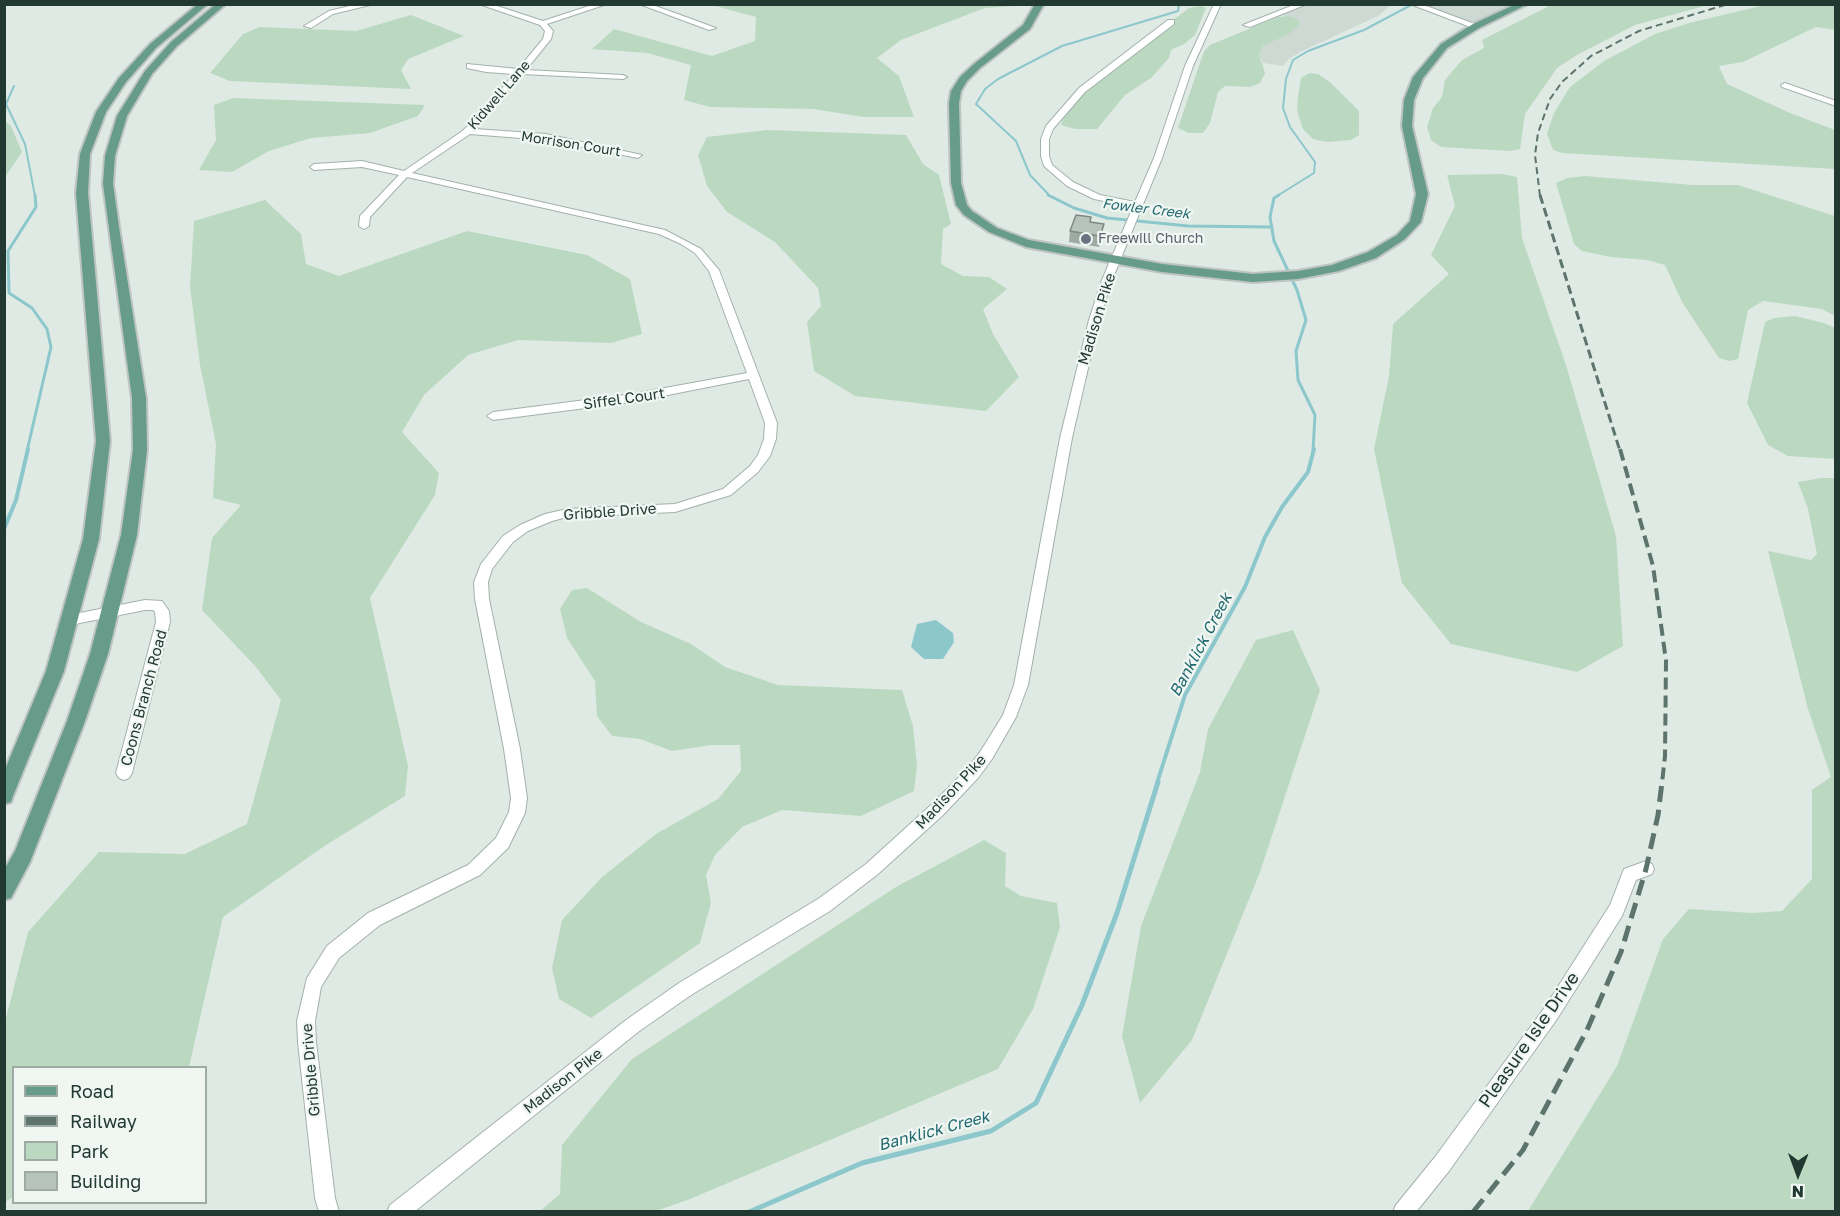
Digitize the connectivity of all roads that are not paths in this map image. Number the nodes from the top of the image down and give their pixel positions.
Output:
1 (204, 4) edge
2 (222, 4) edge
3 (370, 4) edge
4 (604, 4) edge
5 (642, 4) edge
6 (1040, 4) edge
7 (1218, 4) edge
8 (1304, 4) edge
9 (1524, 4) edge
10 (483, 5) edge
11 (1416, 5) edge
12 (1171, 22) dead end
13 (543, 23) junction
14 (308, 26) dead end
15 (1247, 26) dead end
16 (1476, 26) junction
17 (712, 28) dead end
18 (470, 66) dead end
19 (520, 72) junction
20 (623, 77) dead end
21 (1785, 85) dead end
22 (1836, 104) edge
23 (469, 131) junction
24 (638, 156) dead end
25 (314, 167) dead end
26 (405, 173) junction
27 (1135, 214) junction
28 (364, 226) dead end
29 (1115, 260) junction
30 (754, 375) junction
31 (493, 416) dead end
32 (109, 612) junction
33 (70, 620) junction
34 (124, 773) dead end
35 (4, 796) edge
36 (1646, 869) dead end
37 (4, 891) edge
38 (329, 1212) edge
39 (397, 1212) edge
40 (1403, 1212) edge

1 - 33 main road
2 - 32 main road
3 - 14 street
4 - 13 street
5 - 17 street
6 - 29 main road
7 - 27 street, Madison Pike
8 - 15 street
9 - 16 main road
10 - 13 street
11 - 16 street
12 - 27 street
13 - 19 street, Kidwell Lane
16 - 29 main road
18 - 19 street
19 - 20 street
19 - 23 street, Kidwell Lane
21 - 22 street
23 - 24 street, Morrison Court
23 - 26 street, Kidwell Lane
25 - 26 street, Gribble Drive
26 - 28 street, Kidwell Lane
26 - 30 street, Gribble Drive
27 - 29 street, Madison Pike
29 - 39 street, Madison Pike
30 - 31 street, Siffel Court
30 - 38 street, Gribble Drive
32 - 33 street, Coons Branch Road
32 - 34 street, Coons Branch Road
32 - 37 main road
33 - 35 main road
36 - 40 street, Pleasure Isle Drive

